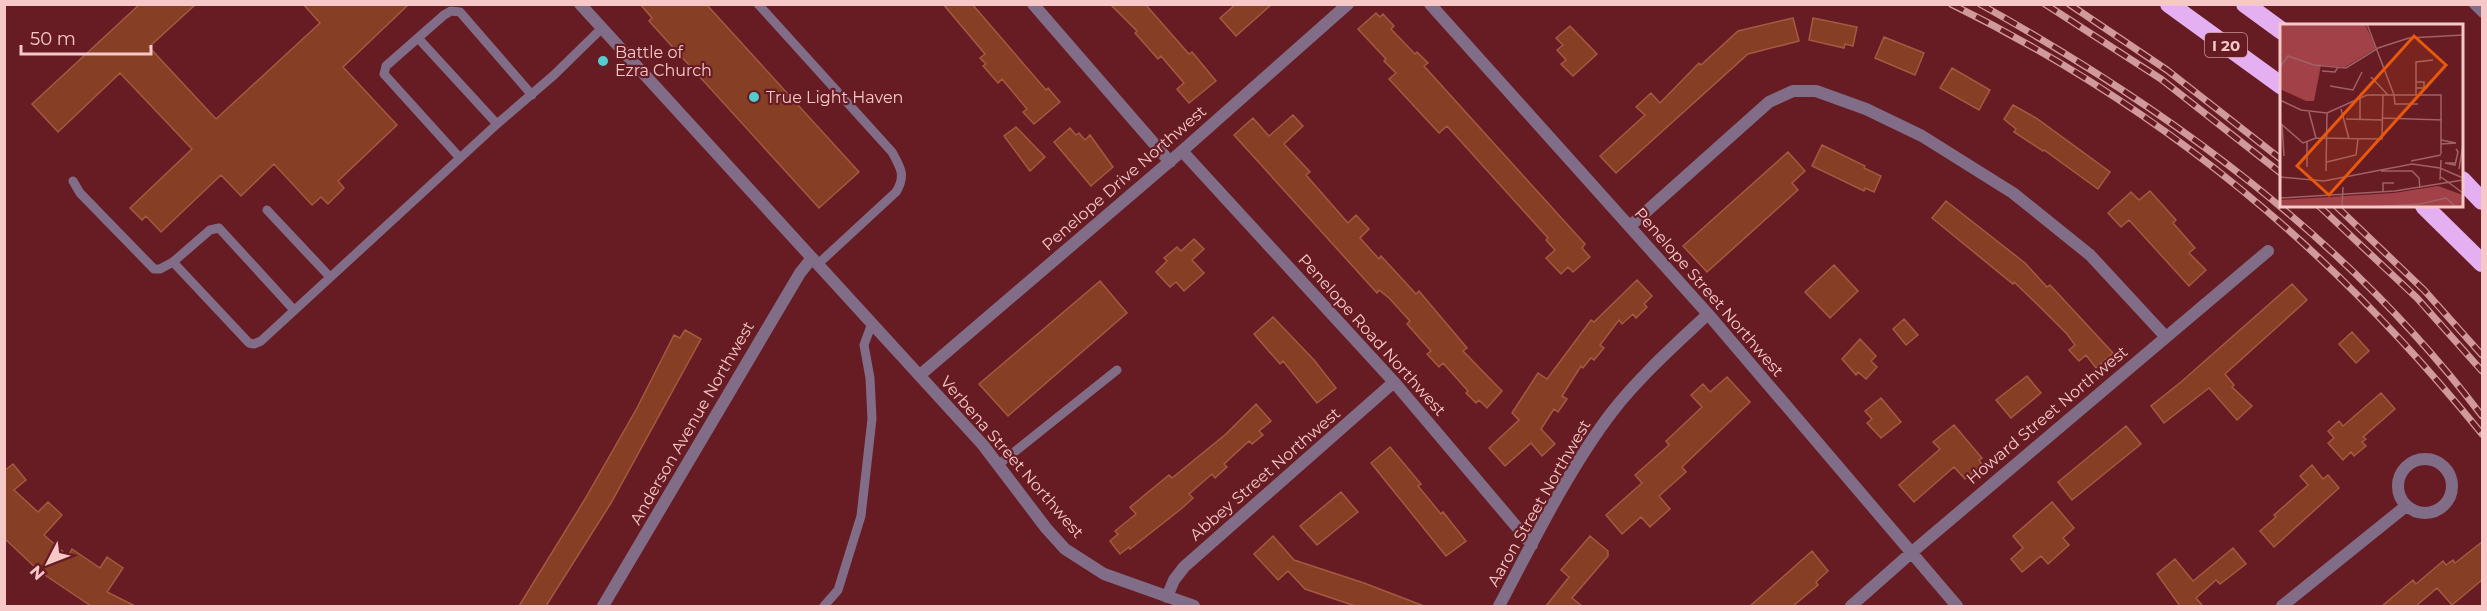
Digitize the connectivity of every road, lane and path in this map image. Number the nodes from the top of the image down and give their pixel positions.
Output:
1 (580, 4) edge
2 (758, 4) edge
3 (1033, 4) edge
4 (1348, 4) edge
5 (1430, 4) edge
6 (2169, 4) edge
7 (2245, 4) edge
8 (2473, 4) edge
9 (2482, 13) edge
10 (602, 28) junction
11 (2280, 30) edge
12 (418, 38) junction
13 (2280, 85) edge
14 (532, 95) junction
15 (497, 124) junction
16 (1182, 151) junction
17 (460, 158) junction
18 (1170, 162) junction
19 (73, 181) dead end
20 (2463, 181) edge
21 (2482, 201) edge
22 (2425, 207) edge
23 (267, 210) dead end
24 (1630, 226) junction
25 (2268, 251) dead end
26 (815, 261) junction
27 (173, 262) junction
28 (2482, 263) edge
29 (330, 278) junction
30 (294, 310) junction
31 (1708, 314) junction
32 (872, 323) junction
33 (2165, 336) junction
34 (1117, 370) dead end
35 (920, 375) junction
36 (1394, 382) junction
37 (998, 465) junction
38 (2406, 506) junction
39 (1532, 545) junction
40 (1911, 553) junction
41 (1167, 597) junction
42 (603, 606) edge
43 (824, 606) edge
44 (1194, 606) edge
45 (1499, 606) edge
46 (1851, 606) edge
47 (1957, 606) edge
48 (2282, 606) edge

1 - 10 street, Verbena Street Northwest
2 - 26 lane
3 - 18 street
4 - 16 street, Penelope Drive Northwest
5 - 24 street, Penelope Street Northwest
6 - 13 highway, I 20
7 - 11 highway, I 20
8 - 9 lane
10 - 14 lane
10 - 26 street, Verbena Street Northwest
12 - 14 lane
12 - 15 lane
12 - 17 lane
14 - 15 lane
15 - 17 lane
16 - 18 street, Penelope Drive Northwest
16 - 36 street, Penelope Road Northwest
17 - 29 lane
18 - 35 street, Penelope Drive Northwest
19 - 27 lane
20 - 21 highway
22 - 28 highway
23 - 29 lane
24 - 31 street, Penelope Street Northwest
24 - 33 street
25 - 33 street, Howard Street Northwest
26 - 32 street, Verbena Street Northwest
26 - 42 street, Anderson Avenue Northwest
27 - 30 lane
27 - 30 lane
29 - 30 lane
31 - 39 street, Aaron Street Northwest
31 - 40 street, Penelope Street Northwest
32 - 35 street, Verbena Street Northwest
32 - 43 lane
33 - 40 street, Howard Street Northwest
34 - 37 lane
35 - 37 street, Verbena Street Northwest
36 - 39 street, Penelope Road Northwest
36 - 41 street, Abbey Street Northwest
37 - 41 street, Verbena Street Northwest
38 - 38 street
38 - 48 street
39 - 45 street, Aaron Street Northwest
40 - 46 street, Howard Street Northwest
40 - 47 street, Penelope Street Northwest
41 - 44 street, Verbena Street Northwest

